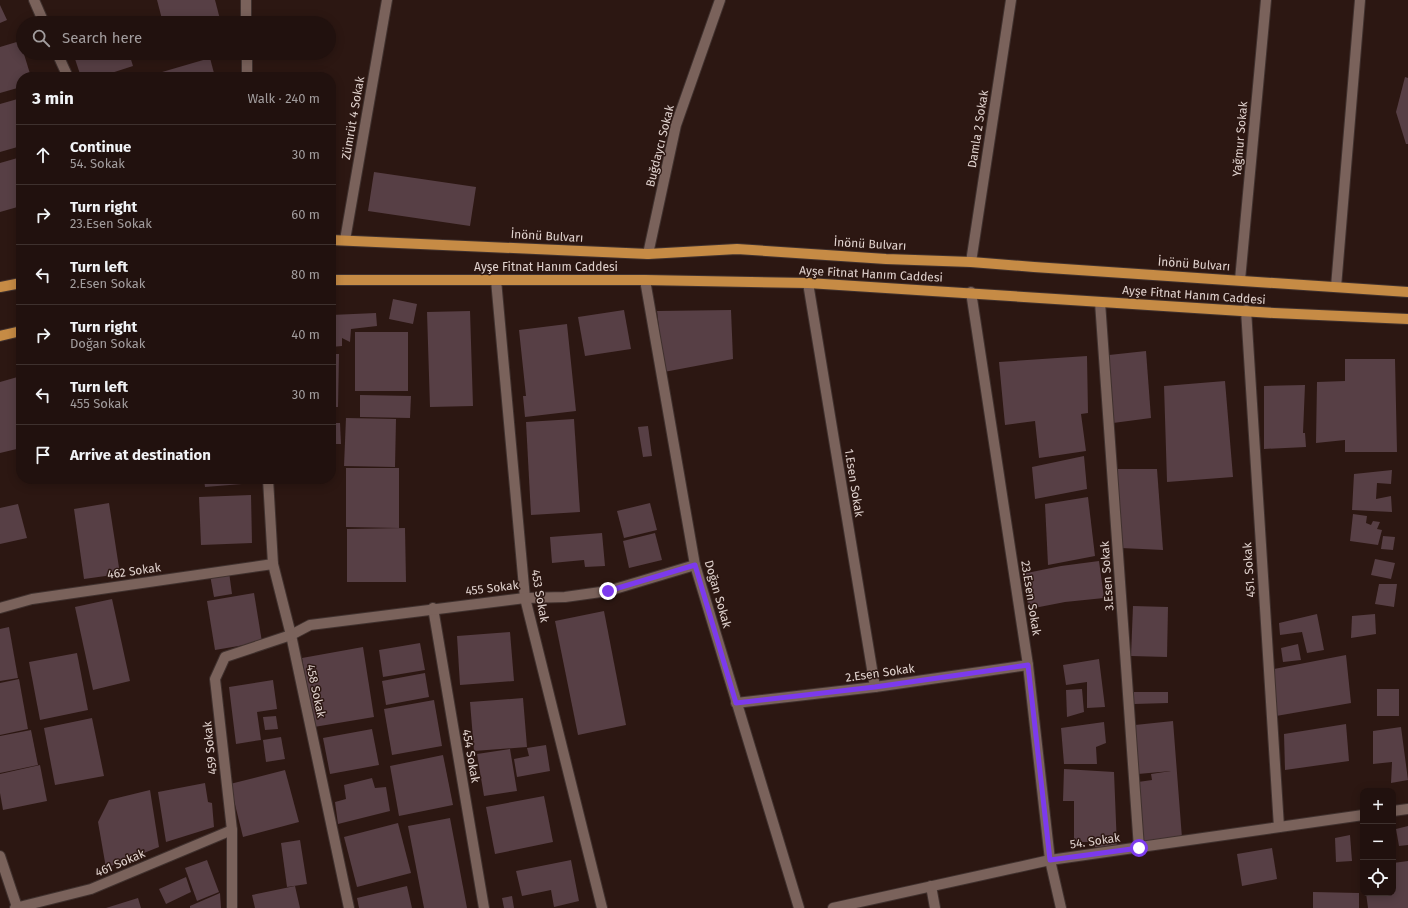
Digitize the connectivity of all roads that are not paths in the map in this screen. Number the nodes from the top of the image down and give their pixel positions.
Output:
1 (34, 0) edge
2 (246, 0) edge
3 (387, 0) edge
4 (720, 0) edge
5 (1011, 0) edge
6 (1266, 0) edge
7 (1360, 0) edge
8 (41, 16) edge
9 (246, 16) edge
10 (60, 60) edge
11 (247, 60) edge
12 (66, 72) edge
13 (247, 72) edge
14 (336, 240) edge
15 (345, 240) junction
16 (648, 254) junction
17 (971, 262) junction
18 (336, 280) edge
19 (496, 280) junction
20 (645, 280) junction
21 (1240, 280) junction
22 (808, 282) junction
23 (16, 284) edge
24 (0, 287) edge
25 (1336, 287) junction
26 (972, 292) junction
27 (1408, 292) edge
28 (1100, 302) junction
29 (1246, 310) junction
30 (1408, 319) edge
31 (16, 331) edge
32 (0, 336) edge
33 (268, 484) edge
34 (273, 564) junction
35 (695, 565) junction
36 (525, 598) junction
37 (0, 608) edge
38 (432, 608) junction
39 (291, 635) junction
40 (1028, 665) junction
41 (875, 687) junction
42 (736, 703) junction
43 (1408, 809) edge
44 (1396, 811) edge
45 (1360, 815) edge
46 (1279, 828) junction
47 (232, 830) junction
48 (1139, 848) junction
49 (0, 856) edge
50 (1050, 860) junction
51 (931, 886) junction
52 (16, 908) edge
53 (232, 908) edge
54 (349, 908) edge
55 (484, 908) edge
56 (602, 908) edge
57 (799, 908) edge
58 (833, 908) edge
59 (935, 908) edge
60 (1061, 908) edge

1 - 8 street
2 - 9 street
3 - 15 street, Zümrüt 4 Sokak
4 - 16 street, Buğdaycı Sokak
5 - 17 street, Damla 2 Sokak
6 - 21 street, Yağmur Sokak
7 - 25 street
10 - 12 street
11 - 13 street
14 - 15 main road, İnönü Bulvarı
15 - 16 main road, İnönü Bulvarı
16 - 17 main road, İnönü Bulvarı
17 - 21 main road, İnönü Bulvarı
18 - 19 main road, Ayşe Fitnat Hanım Caddesi
19 - 20 main road, Ayşe Fitnat Hanım Caddesi
19 - 36 street, 453 Sokak
20 - 22 main road, Ayşe Fitnat Hanım Caddesi
20 - 35 street, Doğan Sokak
21 - 25 main road, İnönü Bulvarı
22 - 26 main road, Ayşe Fitnat Hanım Caddesi
22 - 41 street, 1.Esen Sokak
23 - 24 main road
25 - 27 main road, İnönü Bulvarı
26 - 28 main road, Ayşe Fitnat Hanım Caddesi
26 - 40 street, 23.Esen Sokak
28 - 29 main road, Ayşe Fitnat Hanım Caddesi
28 - 48 street, 3.Esen Sokak
29 - 30 main road, Ayşe Fitnat Hanım Caddesi
29 - 46 street, 451. Sokak
31 - 32 main road
33 - 34 street, 458 Sokak
34 - 37 street, 462 Sokak
34 - 39 street, 458 Sokak
35 - 36 street, 455 Sokak
35 - 42 street, Doğan Sokak
36 - 38 street, 455 Sokak
36 - 56 street, 453 Sokak
38 - 39 street, 455 Sokak
38 - 55 street, 454 Sokak
39 - 47 street, 459 Sokak
39 - 54 street, 458 Sokak
40 - 41 street, 2.Esen Sokak
40 - 50 street, 23.Esen Sokak
41 - 42 street, 2.Esen Sokak
42 - 57 street, Doğan Sokak
43 - 44 street
45 - 46 street, 54. Sokak
46 - 48 street, 54. Sokak
47 - 52 street, 461 Sokak
47 - 53 street, 459 Sokak
48 - 50 street, 54. Sokak
49 - 52 street
50 - 51 street, 54. Sokak
50 - 60 street, 23.Esen Sokak
51 - 58 street, 54. Sokak
51 - 59 street

